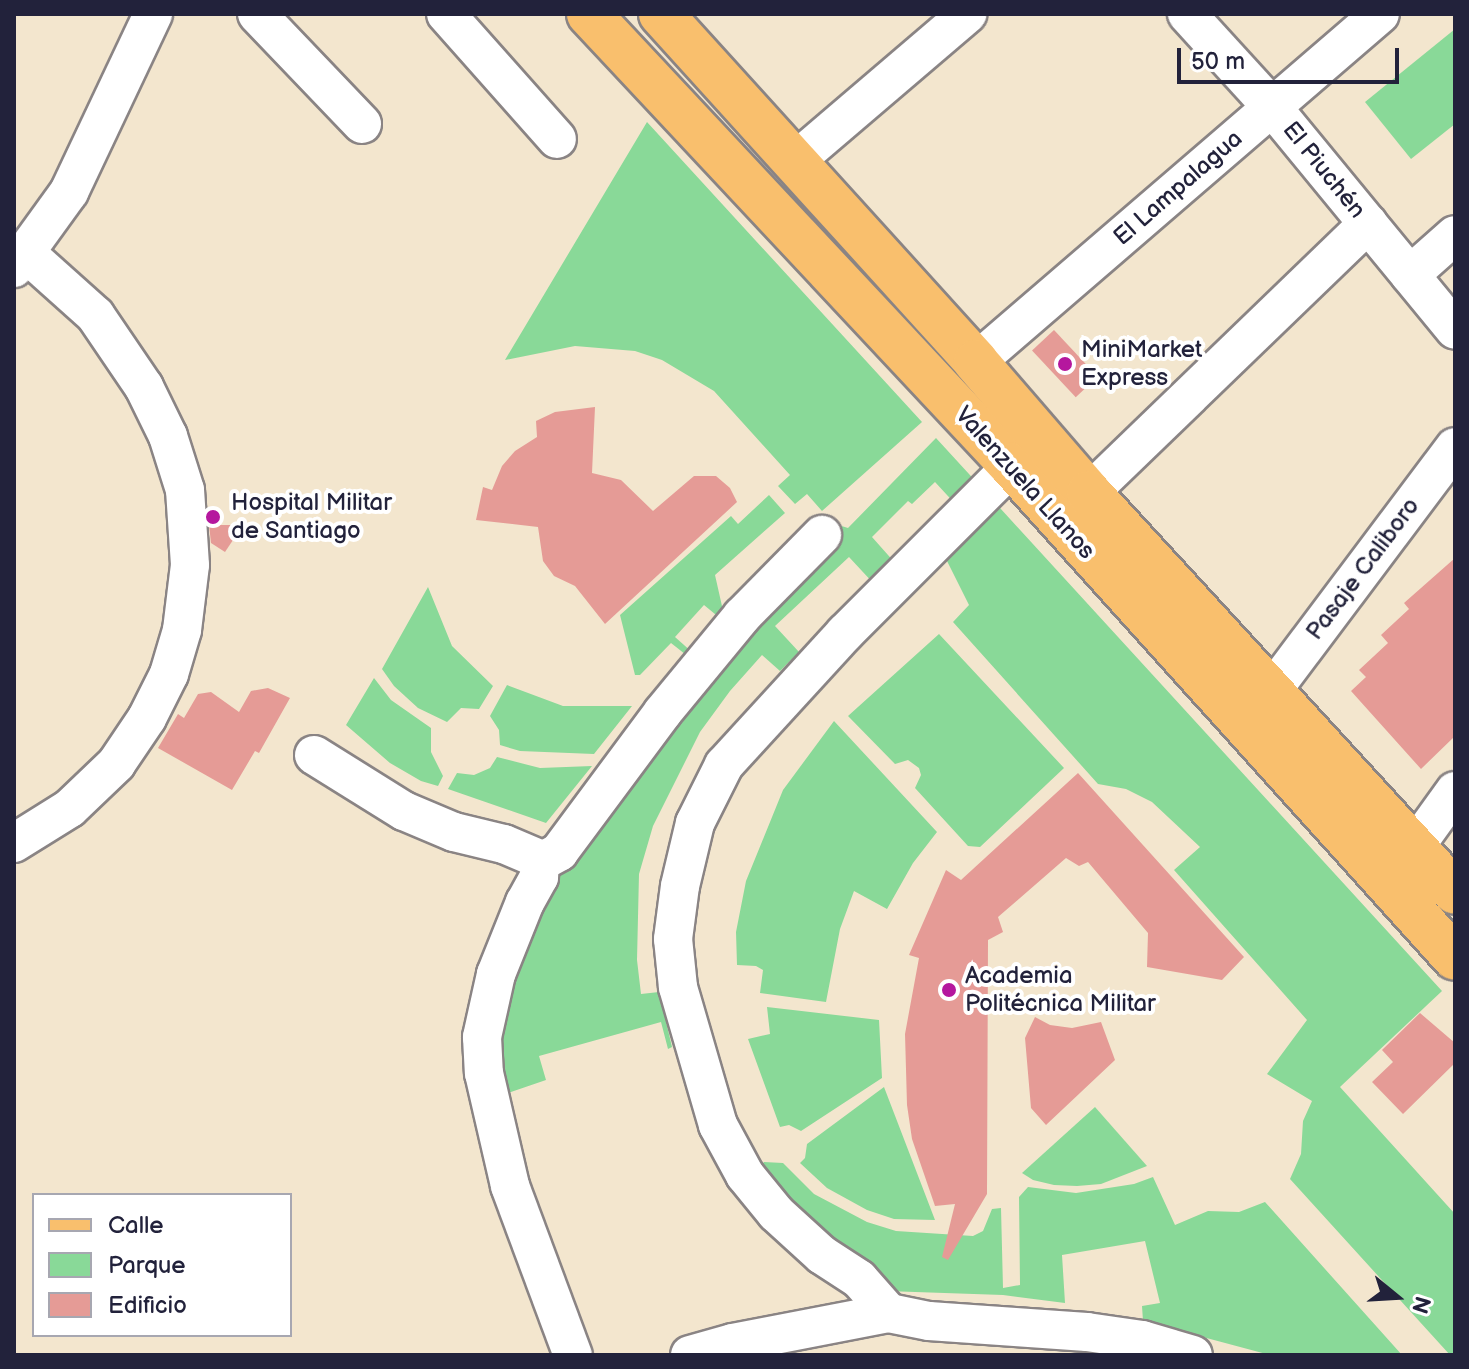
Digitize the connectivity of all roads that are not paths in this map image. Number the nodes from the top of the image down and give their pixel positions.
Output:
1 (153, 14) edge
2 (257, 14) edge
3 (446, 14) edge
4 (589, 14) edge
5 (661, 14) edge
6 (967, 14) edge
7 (1187, 14) edge
8 (1380, 14) edge
9 (1272, 107) junction
10 (362, 124) dead end
11 (557, 139) dead end
12 (794, 162) junction
13 (1368, 224) junction
14 (1455, 235) edge
15 (20, 261) edge
16 (1410, 275) junction
17 (1455, 330) edge
18 (976, 362) junction
19 (1455, 447) edge
20 (1026, 452) junction
21 (1089, 493) junction
22 (822, 535) dead end
23 (1271, 692) junction
24 (314, 755) dead end
25 (1455, 791) edge
26 (14, 843) edge
27 (1414, 848) junction
28 (541, 862) junction
29 (1455, 892) edge
30 (1455, 958) edge
31 (889, 1313) junction
32 (573, 1355) edge
33 (690, 1355) edge
34 (1193, 1355) edge

1 - 15 street
2 - 10 street
3 - 11 street
4 - 20 main road, Valenzuela Llanos
5 - 12 main road, Valenzuela Llanos
6 - 12 street
7 - 9 street, El Piuchén
8 - 9 street, El Lampalagua
9 - 13 street, El Piuchén
9 - 18 street, El Lampalagua
12 - 18 main road, Valenzuela Llanos
13 - 16 street, El Piuchén
13 - 21 street
14 - 16 street
15 - 26 street
16 - 17 street, El Piuchén
18 - 20 main road, Valenzuela Llanos
19 - 23 street, Pasaje Caliboro
20 - 21 main road, Valenzuela Llanos
20 - 30 main road, Valenzuela Llanos
20 - 31 street
21 - 23 main road, Valenzuela Llanos
22 - 28 street
23 - 27 main road, Valenzuela Llanos
24 - 28 street
25 - 27 street
27 - 29 main road, Valenzuela Llanos
28 - 32 street
31 - 33 street
31 - 34 street

